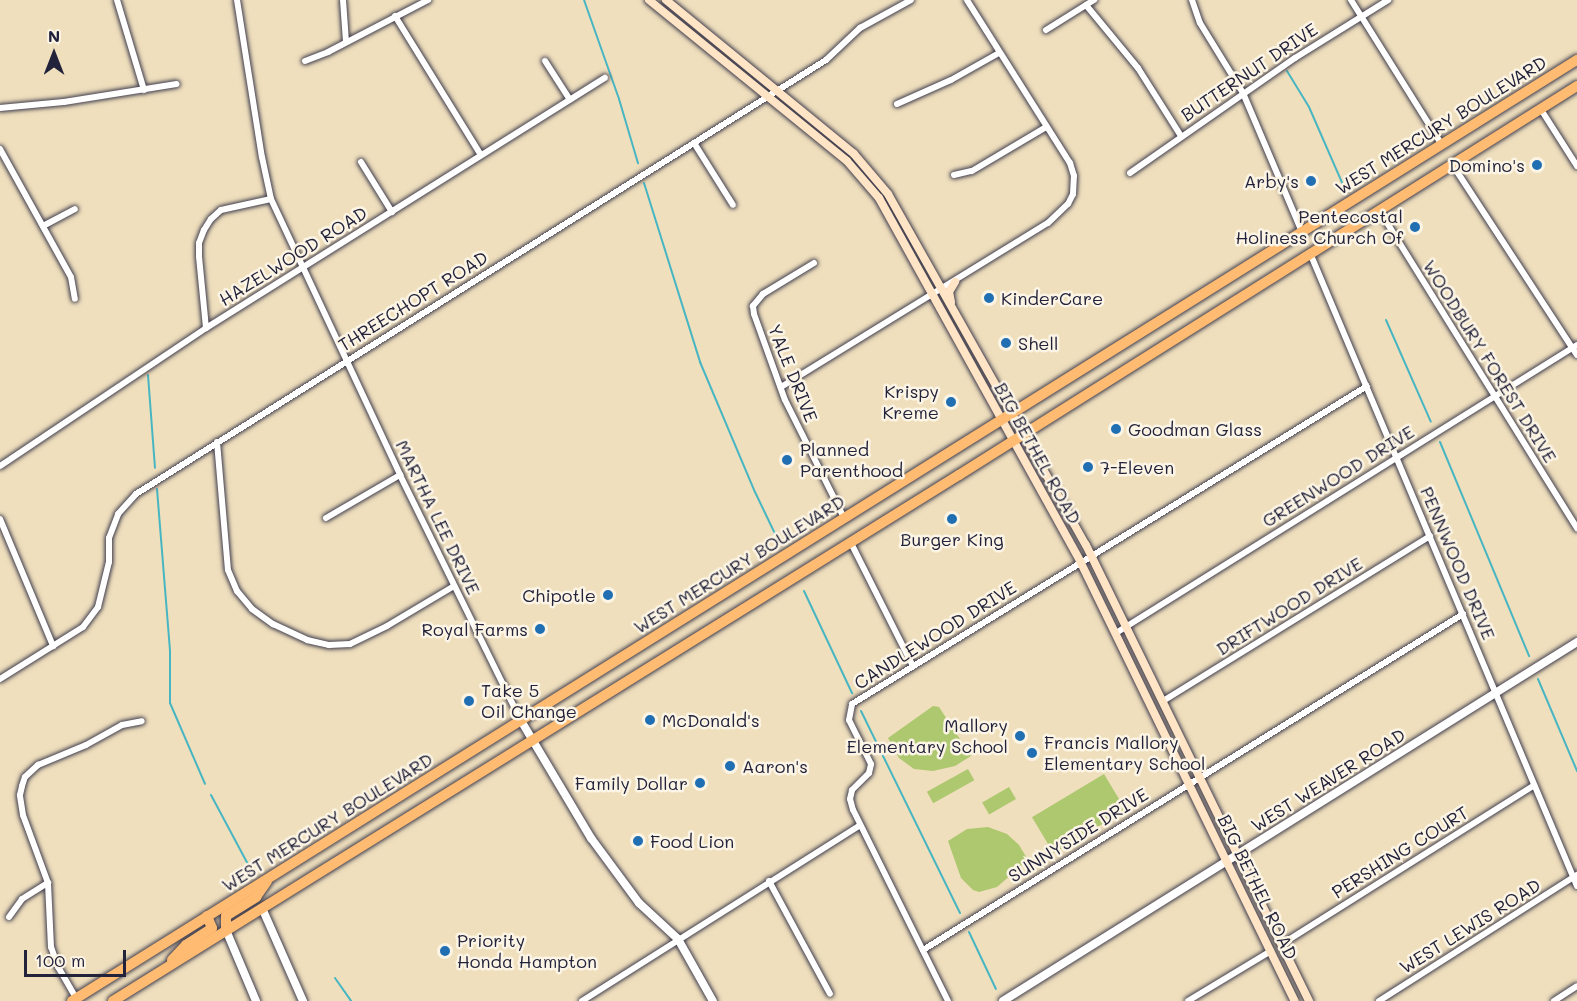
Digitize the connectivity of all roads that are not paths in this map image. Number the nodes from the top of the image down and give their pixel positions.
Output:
1 (117, 0) edge
2 (237, 0) edge
3 (343, 0) edge
4 (428, 0) edge
5 (649, 0) edge
6 (666, 0) edge
7 (911, 0) edge
8 (967, 0) edge
9 (1094, 0) edge
10 (1192, 0) edge
11 (1351, 0) edge
12 (1388, 0) edge
13 (1086, 5) junction
14 (395, 16) junction
15 (1361, 16) junction
16 (1046, 30) dead end
17 (346, 42) junction
18 (999, 53) junction
19 (1577, 60) edge
20 (305, 61) dead end
21 (545, 61) dead end
22 (605, 78) dead end
23 (177, 84) dead end
24 (1577, 86) edge
25 (144, 90) junction
26 (777, 91) junction
27 (1243, 93) junction
28 (768, 96) junction
29 (570, 100) junction
30 (897, 104) dead end
31 (0, 108) edge
32 (1540, 108) junction
33 (1046, 127) junction
34 (1181, 136) junction
35 (694, 143) junction
36 (1442, 145) junction
37 (0, 149) edge
38 (481, 155) junction
39 (362, 162) dead end
40 (1452, 164) junction
41 (1577, 166) edge
42 (1130, 173) dead end
43 (954, 175) dead end
44 (271, 199) junction
45 (733, 205) dead end
46 (75, 209) dead end
47 (1379, 209) junction
48 (392, 212) junction
49 (43, 226) junction
50 (1302, 232) junction
51 (1310, 252) junction
52 (814, 263) dead end
53 (302, 269) junction
54 (954, 282) junction
55 (941, 290) junction
56 (932, 295) junction
57 (75, 299) dead end
58 (954, 311) junction
59 (206, 328) junction
60 (1575, 346) edge
61 (1577, 355) edge
62 (347, 360) junction
63 (1366, 386) junction
64 (781, 387) junction
65 (1494, 397) junction
66 (1012, 413) junction
67 (1000, 421) junction
68 (1024, 434) junction
69 (1012, 441) junction
70 (217, 442) junction
71 (1398, 457) junction
72 (0, 466) edge
73 (400, 475) junction
74 (326, 518) dead end
75 (844, 518) junction
76 (0, 519) edge
77 (1577, 528) edge
78 (1430, 536) junction
79 (850, 540) junction
80 (1092, 556) junction
81 (1081, 563) junction
82 (454, 585) junction
83 (1463, 614) junction
84 (1126, 626) junction
85 (1116, 633) junction
86 (1577, 642) edge
87 (53, 646) junction
88 (912, 666) junction
89 (0, 679) edge
90 (1496, 692) junction
91 (1163, 701) junction
92 (520, 719) junction
93 (142, 721) dead end
94 (531, 740) junction
95 (1200, 778) junction
96 (1190, 784) junction
97 (1534, 785) junction
98 (859, 826) junction
99 (1238, 854) junction
100 (1227, 861) junction
101 (1575, 877) edge
102 (268, 878) junction
103 (769, 881) junction
104 (48, 883) junction
105 (1577, 886) edge
106 (262, 908) junction
107 (207, 916) junction
108 (9, 917) dead end
109 (226, 930) junction
110 (678, 939) junction
111 (1282, 944) junction
112 (923, 950) junction
113 (1271, 951) junction
114 (164, 969) junction
115 (1577, 986) edge
116 (830, 994) dead end
117 (74, 1000) edge
118 (584, 1000) edge
119 (113, 1001) edge
120 (256, 1001) edge
121 (303, 1001) edge
122 (713, 1001) edge
123 (948, 1001) edge
124 (1003, 1001) edge
125 (1188, 1001) edge
126 (1295, 1001) edge
127 (1310, 1001) edge
128 (1379, 1001) edge
129 (1554, 1001) edge

1 - 25 street
2 - 44 street, MARTHA LEE DRIVE
3 - 17 street
4 - 14 street
5 - 28 main road, BIG BETHEL ROAD
6 - 26 main road, BIG BETHEL ROAD
7 - 26 street, THREECHOPT ROAD
8 - 18 street
9 - 13 street
10 - 27 street
11 - 15 street
12 - 15 street, BUTTERNUT DRIVE
13 - 16 street
13 - 34 street
14 - 17 street
14 - 38 street
15 - 27 street, BUTTERNUT DRIVE
15 - 36 street
17 - 20 street
18 - 30 street
18 - 33 street
19 - 36 highway, WEST MERCURY BOULEVARD
21 - 29 street
22 - 29 street, HAZELWOOD ROAD
23 - 25 street
24 - 32 highway
25 - 31 street
26 - 28 street, THREECHOPT ROAD
26 - 55 main road, BIG BETHEL ROAD
27 - 34 street, BUTTERNUT DRIVE
27 - 50 street
28 - 35 street, THREECHOPT ROAD
28 - 56 main road, BIG BETHEL ROAD
29 - 38 street, HAZELWOOD ROAD
32 - 40 highway
32 - 41 street
33 - 43 street
33 - 54 street
34 - 42 street, BUTTERNUT DRIVE
35 - 45 street
35 - 62 street, THREECHOPT ROAD
36 - 50 highway, WEST MERCURY BOULEVARD
37 - 49 street
38 - 48 street, HAZELWOOD ROAD
39 - 48 street
40 - 47 highway
40 - 60 street
44 - 53 street, MARTHA LEE DRIVE
44 - 59 street
46 - 49 street
47 - 51 highway
47 - 65 street, WOODBURY FOREST DRIVE
48 - 53 street, HAZELWOOD ROAD
49 - 57 street
50 - 66 highway, WEST MERCURY BOULEVARD
51 - 63 street, PENNWOOD DRIVE
51 - 68 highway
52 - 64 street, YALE DRIVE
53 - 59 street, HAZELWOOD ROAD
53 - 62 street, MARTHA LEE DRIVE
54 - 55 street
54 - 58 main road
55 - 56 street
55 - 58 main road, BIG BETHEL ROAD
56 - 64 street
56 - 67 main road, BIG BETHEL ROAD
58 - 66 main road, BIG BETHEL ROAD
59 - 72 street, HAZELWOOD ROAD
60 - 61 street
60 - 65 street, GREENWOOD DRIVE
62 - 70 street, THREECHOPT ROAD
62 - 73 street, MARTHA LEE DRIVE
63 - 71 street, PENNWOOD DRIVE
63 - 80 street, CANDLEWOOD DRIVE
64 - 75 street, YALE DRIVE
65 - 71 street, GREENWOOD DRIVE
65 - 77 street, WOODBURY FOREST DRIVE
66 - 67 highway, WEST MERCURY BOULEVARD
66 - 68 main road, BIG BETHEL ROAD
67 - 69 main road, BIG BETHEL ROAD
67 - 75 highway, WEST MERCURY BOULEVARD
68 - 69 highway
68 - 80 main road, BIG BETHEL ROAD
69 - 79 highway
69 - 81 main road, BIG BETHEL ROAD
70 - 82 street
70 - 87 street, THREECHOPT ROAD
71 - 78 street, PENNWOOD DRIVE
71 - 84 street, GREENWOOD DRIVE
73 - 74 street
73 - 82 street, MARTHA LEE DRIVE
75 - 92 highway, WEST MERCURY BOULEVARD
76 - 87 street
78 - 83 street, PENNWOOD DRIVE
78 - 91 street, DRIFTWOOD DRIVE
79 - 88 street
79 - 94 highway
80 - 81 street, CANDLEWOOD DRIVE
80 - 84 main road, BIG BETHEL ROAD
81 - 85 main road, BIG BETHEL ROAD
81 - 88 street, CANDLEWOOD DRIVE
82 - 92 street, MARTHA LEE DRIVE
83 - 90 street, PENNWOOD DRIVE
83 - 95 street, SUNNYSIDE DRIVE
84 - 85 street, GREENWOOD DRIVE
84 - 91 main road, BIG BETHEL ROAD
85 - 96 main road, BIG BETHEL ROAD
86 - 90 street, WEST WEAVER ROAD
87 - 89 street, THREECHOPT ROAD
88 - 98 street, CANDLEWOOD DRIVE
90 - 97 street, PENNWOOD DRIVE
90 - 99 street, WEST WEAVER ROAD
91 - 95 main road, BIG BETHEL ROAD
92 - 94 street, MARTHA LEE DRIVE
92 - 102 highway, WEST MERCURY BOULEVARD
93 - 104 street
94 - 106 highway
94 - 110 street, MARTHA LEE DRIVE
95 - 96 street, SUNNYSIDE DRIVE
95 - 99 main road, BIG BETHEL ROAD
96 - 100 main road, BIG BETHEL ROAD
96 - 112 street, SUNNYSIDE DRIVE
97 - 101 street, PENNWOOD DRIVE
97 - 111 street, PERSHING COURT
98 - 103 street
98 - 112 street
99 - 100 street, WEST WEAVER ROAD
99 - 111 main road, BIG BETHEL ROAD
100 - 113 main road, BIG BETHEL ROAD
100 - 124 street, WEST WEAVER ROAD
101 - 105 street, PENNWOOD DRIVE
101 - 128 street, WEST LEWIS ROAD
102 - 107 highway, WEST MERCURY BOULEVARD
102 - 109 highway
103 - 110 street
103 - 116 street
104 - 108 street
104 - 117 street
106 - 109 highway
106 - 121 street
107 - 114 highway
107 - 117 highway, WEST MERCURY BOULEVARD
109 - 114 highway
109 - 120 street
110 - 118 street
110 - 122 street, MARTHA LEE DRIVE
111 - 127 main road, BIG BETHEL ROAD
112 - 123 street
113 - 125 street
113 - 126 main road, BIG BETHEL ROAD
114 - 119 highway
115 - 129 street

